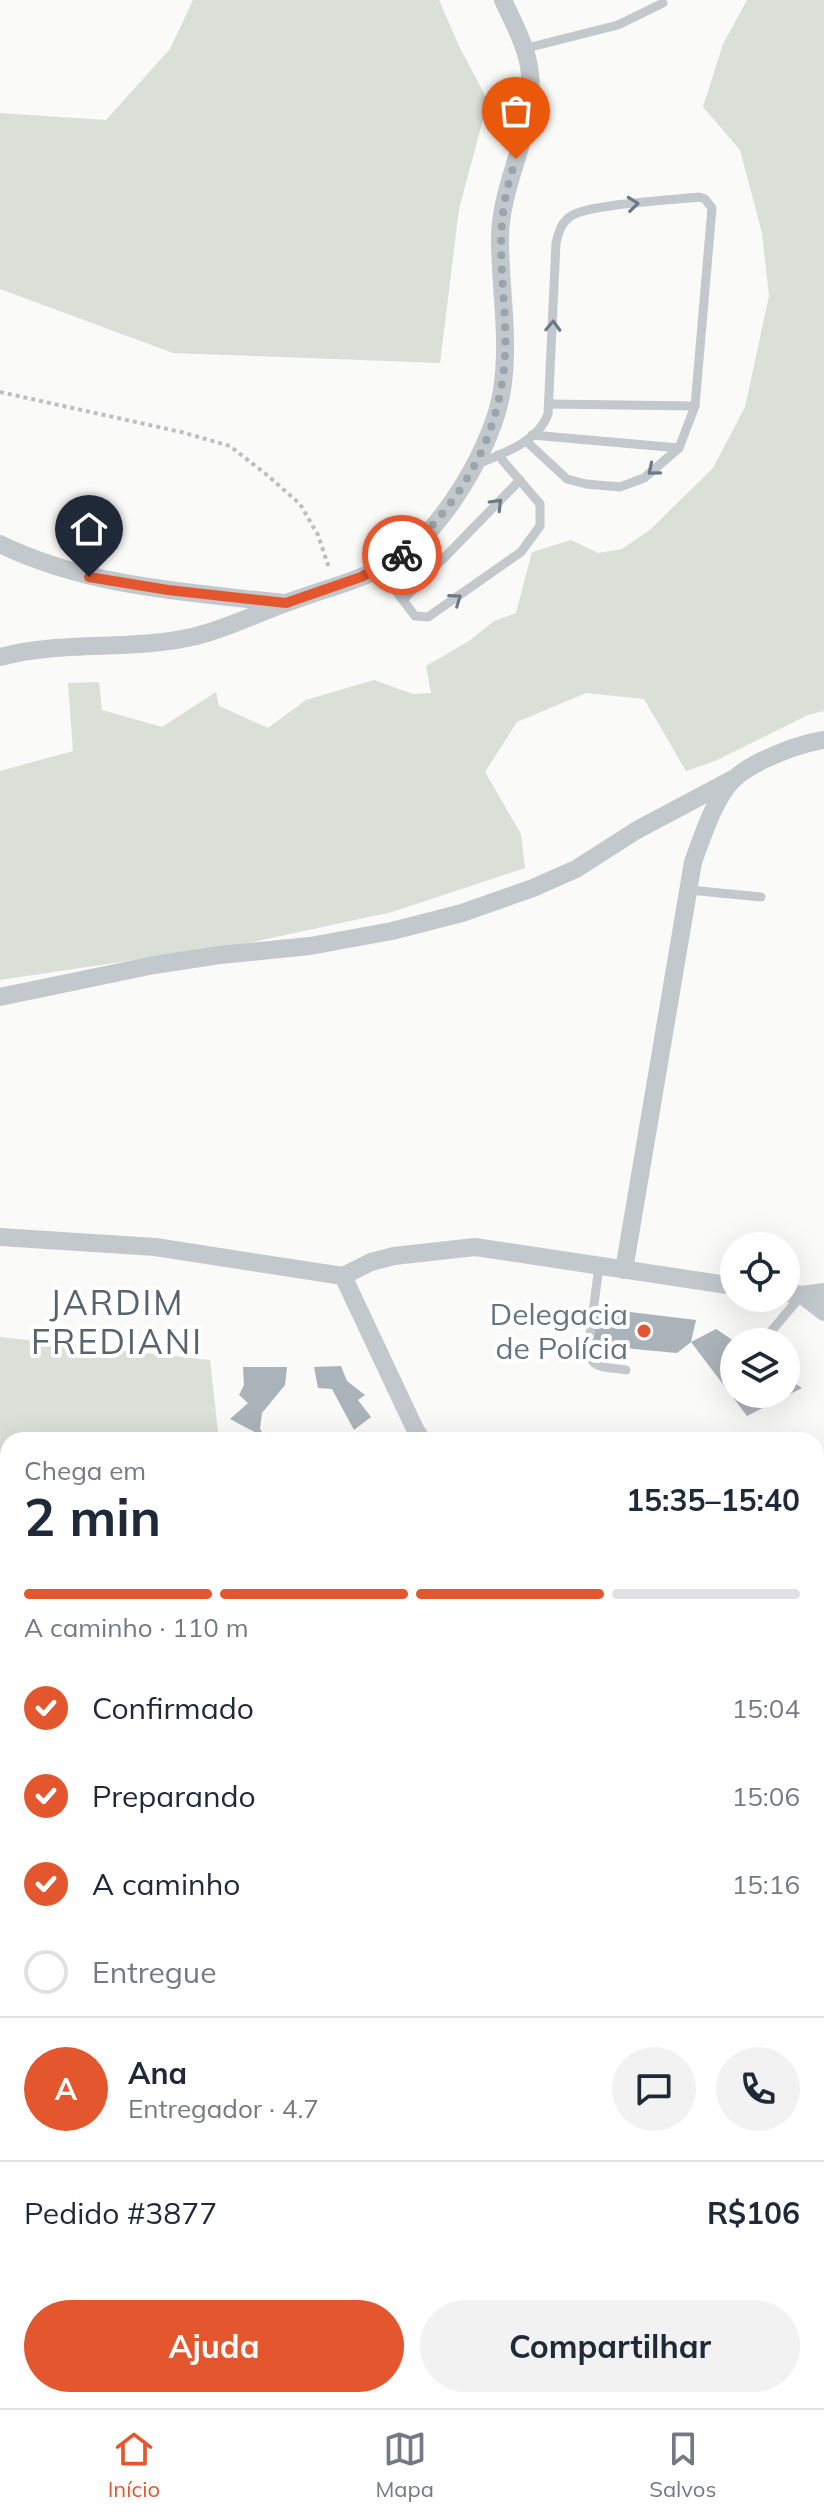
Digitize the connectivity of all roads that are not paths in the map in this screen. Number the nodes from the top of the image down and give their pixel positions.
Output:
1 (503, 0) edge
2 (663, 3) dead end
3 (523, 49) junction
4 (550, 404) junction
5 (695, 406) junction
6 (529, 438) junction
7 (679, 448) junction
8 (498, 455) junction
9 (476, 464) junction
10 (520, 480) junction
11 (0, 544) edge
12 (379, 569) junction
13 (403, 600) junction
14 (286, 603) junction
15 (0, 657) edge
16 (824, 740) edge
17 (733, 779) junction
18 (689, 890) junction
19 (761, 897) dead end
20 (0, 997) edge
21 (0, 1237) edge
22 (599, 1266) junction
23 (624, 1270) junction
24 (343, 1276) junction
25 (720, 1284) edge
26 (824, 1292) edge
27 (800, 1294) edge
28 (800, 1298) edge
29 (824, 1312) edge
30 (626, 1370) dead end
31 (417, 1432) edge

1 - 3 street
2 - 3 lane
3 - 9 street
4 - 5 lane
4 -> 5 lane
4 - 6 lane
5 - 7 lane
6 - 7 lane
7 -> 6 lane
6 - 8 lane
8 - 9 lane
8 - 10 lane
9 - 12 street
13 -> 10 lane
13 -> 10 lane
11 - 14 street
12 - 13 lane
12 - 14 street
14 - 15 street
16 - 17 street
17 - 18 street
17 - 20 street
18 - 19 lane
18 - 23 street
21 - 24 street
22 - 23 street
22 - 24 street
22 - 30 lane
23 - 25 street
24 - 31 street
26 - 27 street
28 - 29 street

